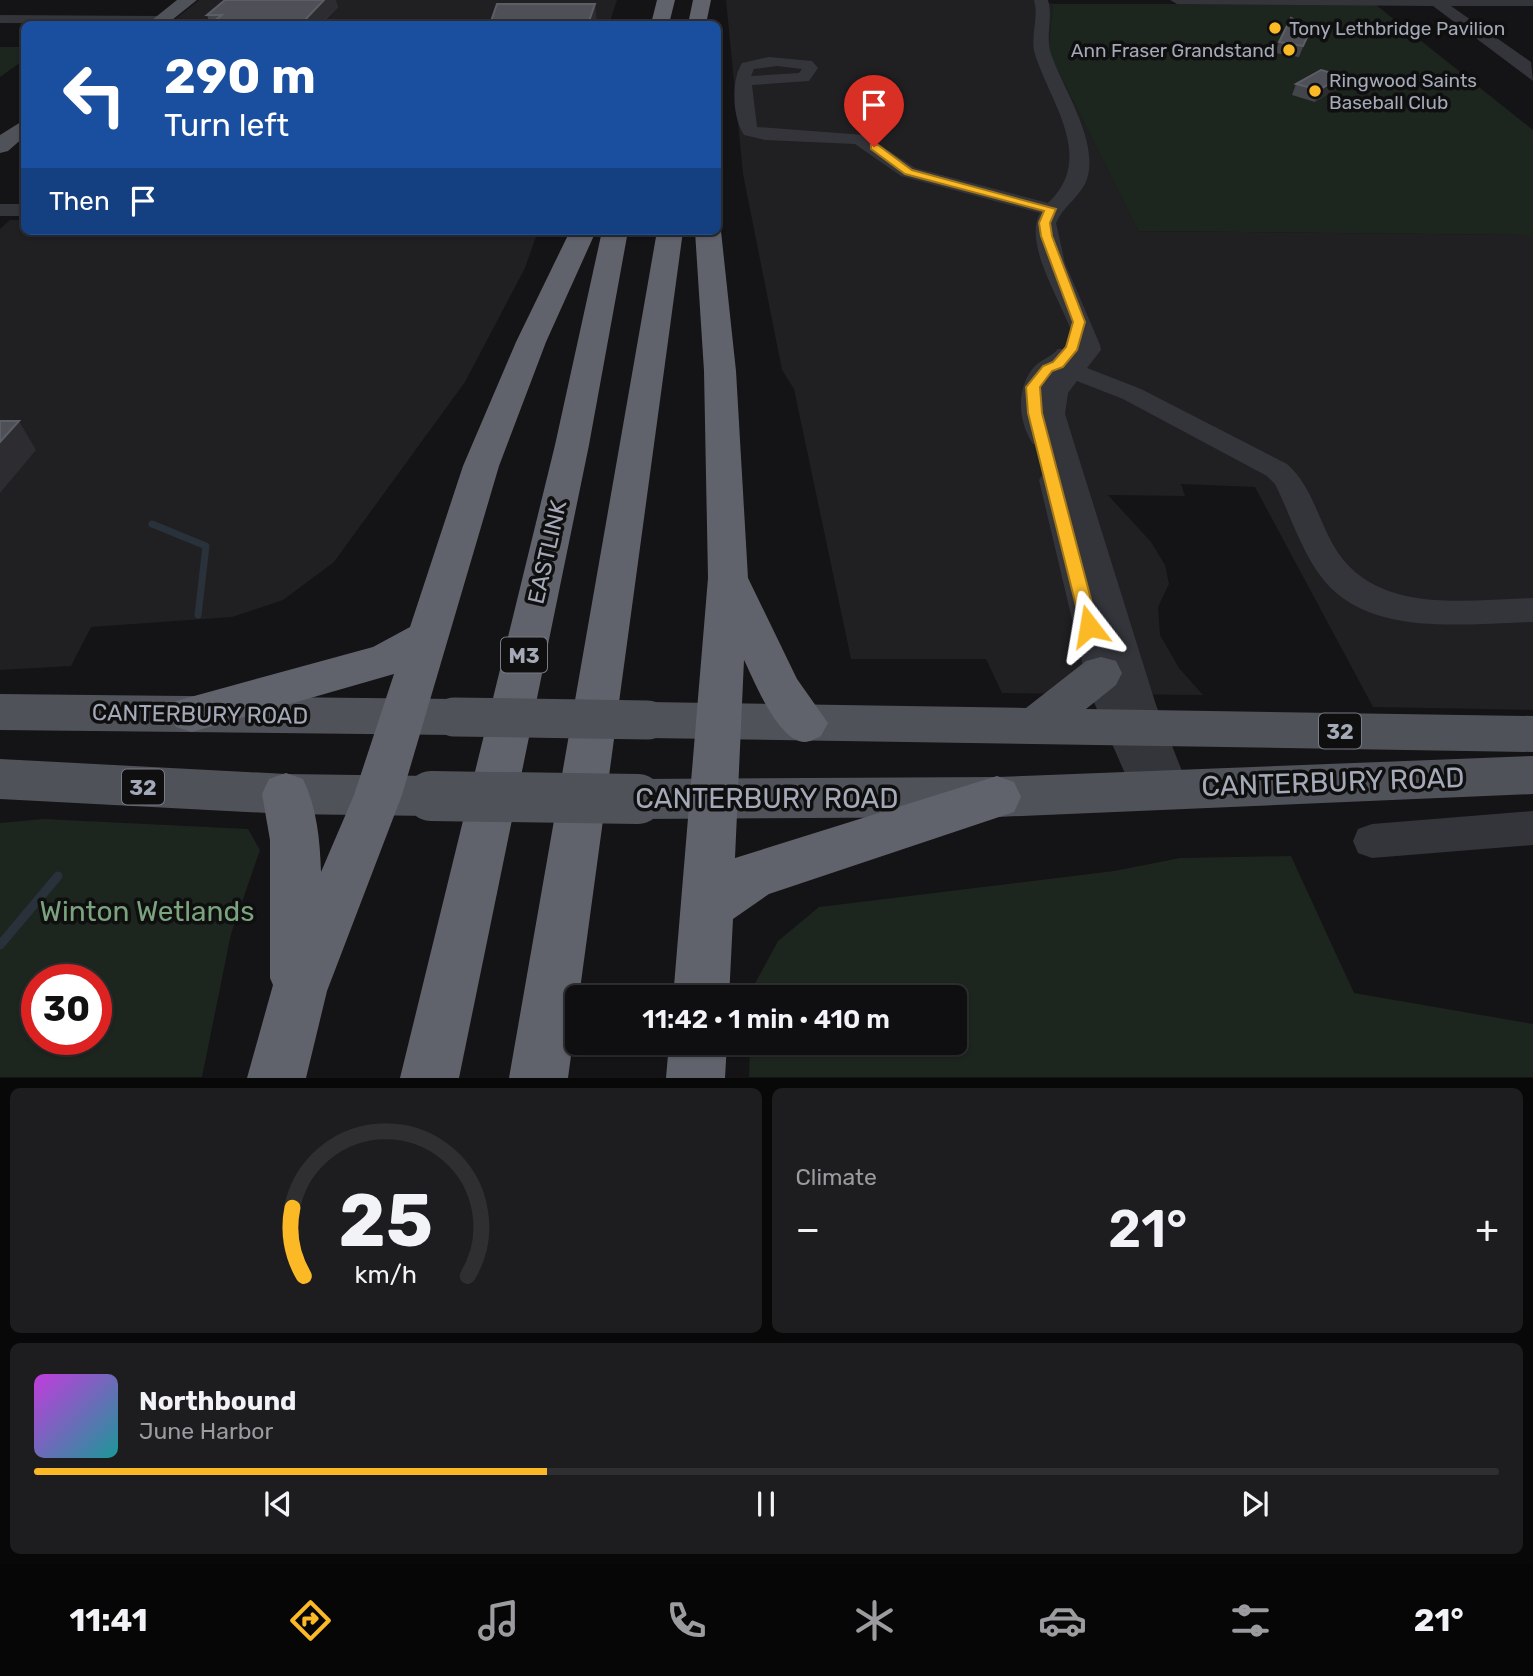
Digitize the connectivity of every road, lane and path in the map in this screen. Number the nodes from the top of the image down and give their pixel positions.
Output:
1 (188, 0) edge
2 (666, 0) edge
3 (702, 0) edge
4 (1041, 0) edge
5 (1177, 0) edge
6 (1387, 1) edge
7 (1437, 2) junction
8 (1533, 2) edge
9 (0, 19) edge
10 (106, 21) edge
11 (160, 21) edge
12 (661, 21) edge
13 (698, 21) edge
14 (1533, 76) edge
15 (743, 81) dead end
16 (21, 129) edge
17 (0, 146) edge
18 (1050, 209) junction
19 (0, 210) edge
20 (21, 210) edge
21 (581, 235) edge
22 (614, 235) edge
23 (669, 235) edge
24 (708, 235) edge
25 (1065, 368) junction
26 (729, 578) junction
27 (1533, 610) edge
28 (426, 638) junction
29 (1101, 673) junction
30 (0, 712) edge
31 (192, 714) junction
32 (402, 716) junction
33 (719, 721) junction
34 (805, 723) junction
35 (1035, 726) junction
36 (1134, 728) junction
37 (1533, 734) edge
38 (1533, 775) edge
39 (0, 779) edge
40 (1160, 790) junction
41 (286, 794) junction
42 (378, 795) junction
43 (997, 797) junction
44 (714, 801) junction
45 (1533, 828) edge
46 (1372, 841) dead end
47 (707, 905) junction
48 (702, 985) edge
49 (299, 991) junction
50 (697, 1055) edge
51 (276, 1077) edge
52 (429, 1077) edge
53 (538, 1077) edge
54 (695, 1077) edge

1 - 11 main road
2 - 12 highway
3 - 13 highway
4 - 18 street
5 - 6 street
6 - 7 street
7 - 8 street
7 - 14 street
9 - 10 street
15 - 18 street
16 - 17 main road
18 - 25 street
19 - 20 street
21 - 28 highway
22 - 52 highway, EASTLINK / M3
23 - 53 highway
24 - 26 highway
25 - 27 street
25 - 29 street
25 - 36 street
26 - 33 highway
26 - 34 highway
28 - 31 highway
28 - 32 highway
29 - 35 main road
29 - 36 street
30 - 31 main road, CANTERBURY ROAD / 32
31 - 32 main road, CANTERBURY ROAD / 32
32 - 33 main road, CANTERBURY ROAD / 32, bridge
32 - 42 highway
33 - 34 main road, CANTERBURY ROAD / 32
33 - 44 highway
34 - 35 main road, CANTERBURY ROAD / 32
35 - 36 main road, CANTERBURY ROAD / 32
36 - 37 main road, CANTERBURY ROAD / 32
36 - 40 street
38 - 40 main road, CANTERBURY ROAD / 32
39 - 41 main road, CANTERBURY ROAD / 32
40 - 43 main road, CANTERBURY ROAD / 32
41 - 42 main road, CANTERBURY ROAD / 32
41 - 49 highway
42 - 44 main road, CANTERBURY ROAD / 32, bridge
42 - 49 highway
43 - 44 main road, CANTERBURY ROAD / 32
43 - 47 highway
44 - 47 highway
45 - 46 street
47 - 48 highway
49 - 51 highway
50 - 54 highway

